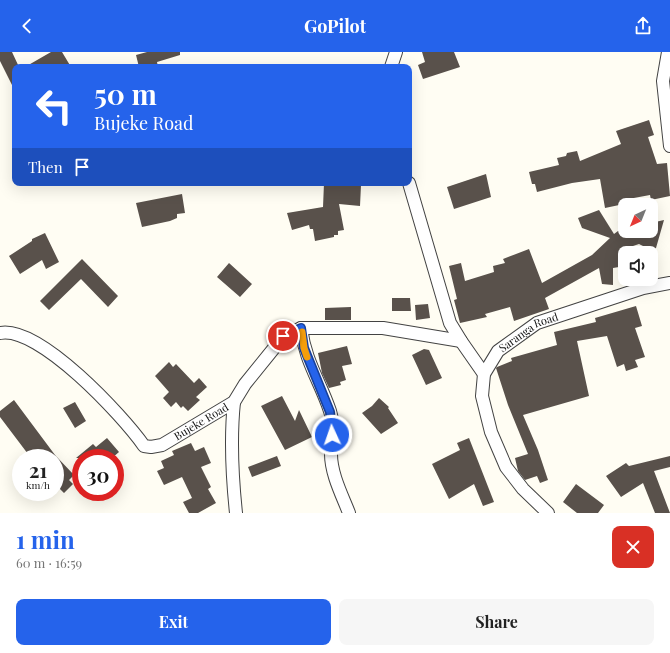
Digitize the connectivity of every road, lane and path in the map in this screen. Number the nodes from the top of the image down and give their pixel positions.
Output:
1 (396, 52) edge
2 (668, 52) edge
3 (392, 64) edge
4 (670, 146) edge
5 (410, 186) edge
6 (670, 283) edge
7 (301, 328) junction
8 (0, 332) edge
9 (461, 341) junction
10 (484, 374) junction
11 (234, 402) junction
12 (236, 513) edge
13 (348, 513) edge
14 (548, 513) edge

1 - 3 street
2 - 4 street
5 - 9 street
6 - 10 street, Saranga Road
7 - 9 street, Bujeke Road
7 - 11 street, Bujeke Road
7 - 13 street
8 - 11 street, Bujeke Road
9 - 10 street
10 - 14 street, Saranga Road
11 - 12 street

